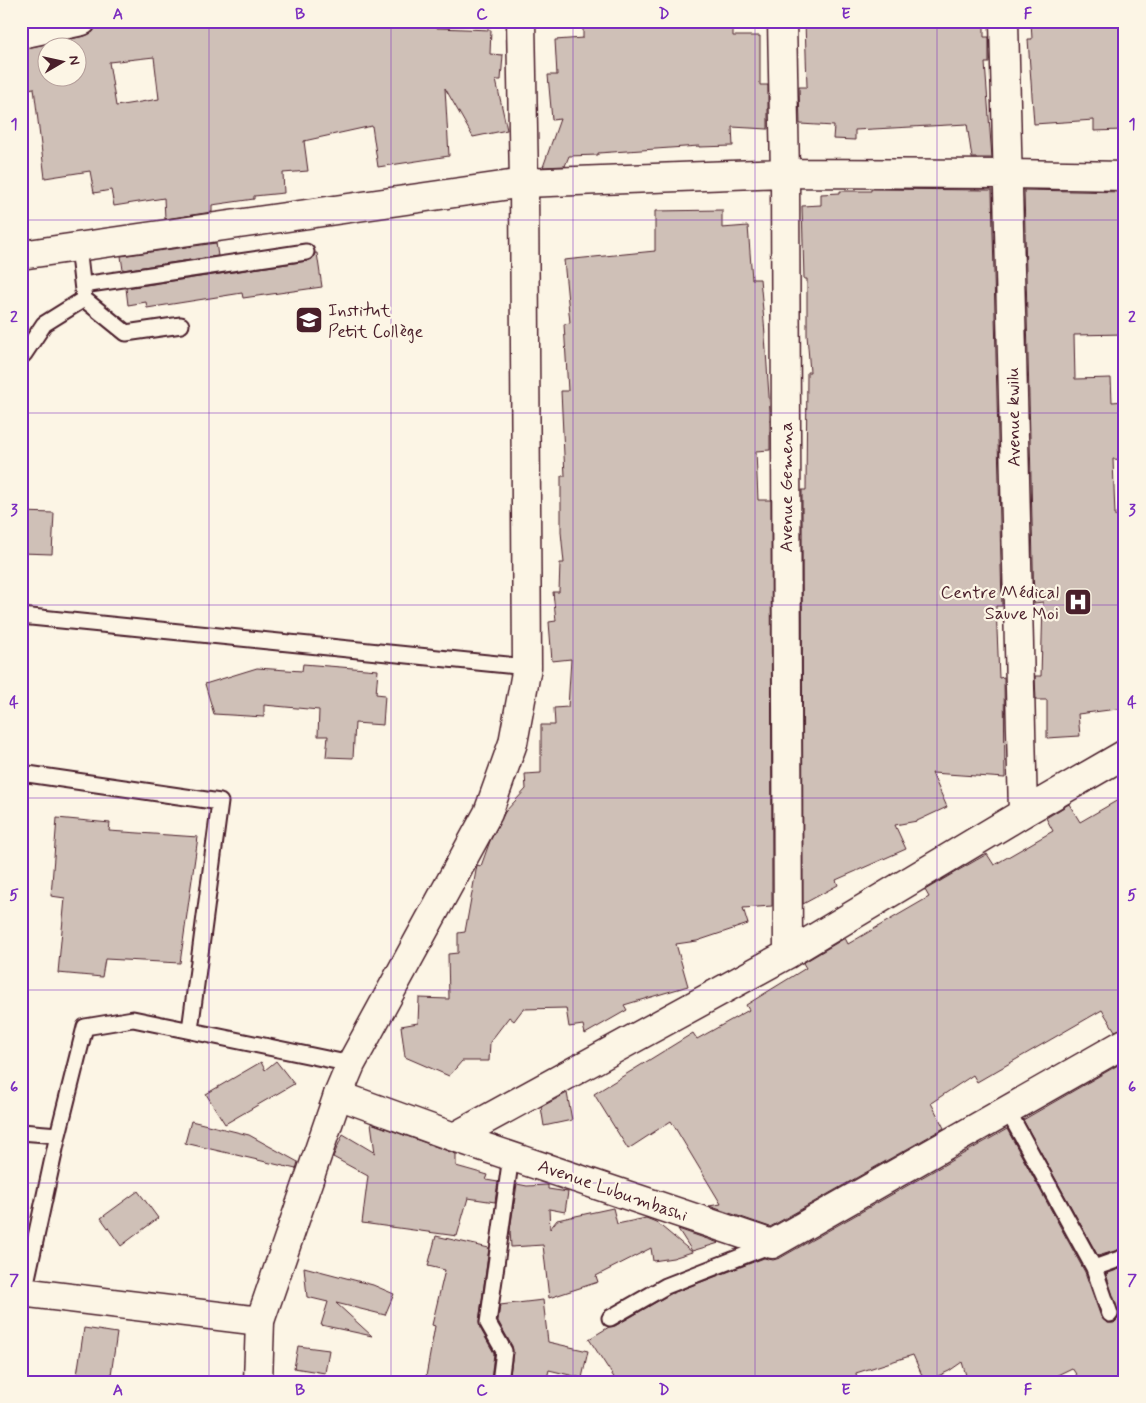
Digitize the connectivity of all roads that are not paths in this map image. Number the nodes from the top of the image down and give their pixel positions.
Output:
1 (82, 21) edge
2 (522, 21) edge
3 (782, 21) edge
4 (1004, 21) edge
5 (21, 34) edge
6 (785, 173) junction
7 (1007, 174) junction
8 (1125, 176) edge
9 (524, 183) junction
10 (78, 247) junction
11 (306, 252) dead end
12 (21, 254) edge
13 (84, 292) junction
14 (181, 325) dead end
15 (21, 355) edge
16 (21, 616) edge
17 (527, 667) junction
18 (1125, 754) edge
19 (21, 773) edge
20 (1023, 813) junction
21 (788, 954) junction
22 (190, 1030) junction
23 (1125, 1044) edge
24 (351, 1064) junction
25 (338, 1095) junction
26 (1008, 1110) junction
27 (21, 1132) edge
28 (58, 1135) junction
29 (454, 1137) junction
30 (511, 1156) junction
31 (772, 1244) junction
32 (1125, 1257) edge
33 (1094, 1268) junction
34 (22, 1299) edge
35 (1110, 1314) dead end
36 (610, 1318) dead end
37 (260, 1321) junction
38 (258, 1382) edge
39 (500, 1382) edge

1 - 5 street
2 - 9 street
3 - 6 street, Avenue Gemena
4 - 7 street, Avenue kwilu
6 - 7 street
6 - 9 street
6 - 21 street, Avenue Gemena
7 - 8 street
7 - 20 street, Avenue kwilu
9 - 10 street
9 - 17 street
10 - 12 street
10 - 13 lane
11 - 13 lane
13 - 14 lane
13 - 15 lane
16 - 17 lane
17 - 24 street
18 - 20 street
19 - 22 lane
20 - 21 street
21 - 29 street
22 - 24 lane
22 - 28 lane
23 - 26 street
24 - 25 street
25 - 29 street, Avenue Lubumbashi
25 - 37 street
26 - 31 street
26 - 33 lane
27 - 28 lane
28 - 34 lane
29 - 30 street, Avenue Lubumbashi
30 - 31 street, Avenue Lubumbashi
30 - 39 lane
31 - 36 lane
32 - 33 lane
33 - 35 lane
34 - 37 street
37 - 38 street

